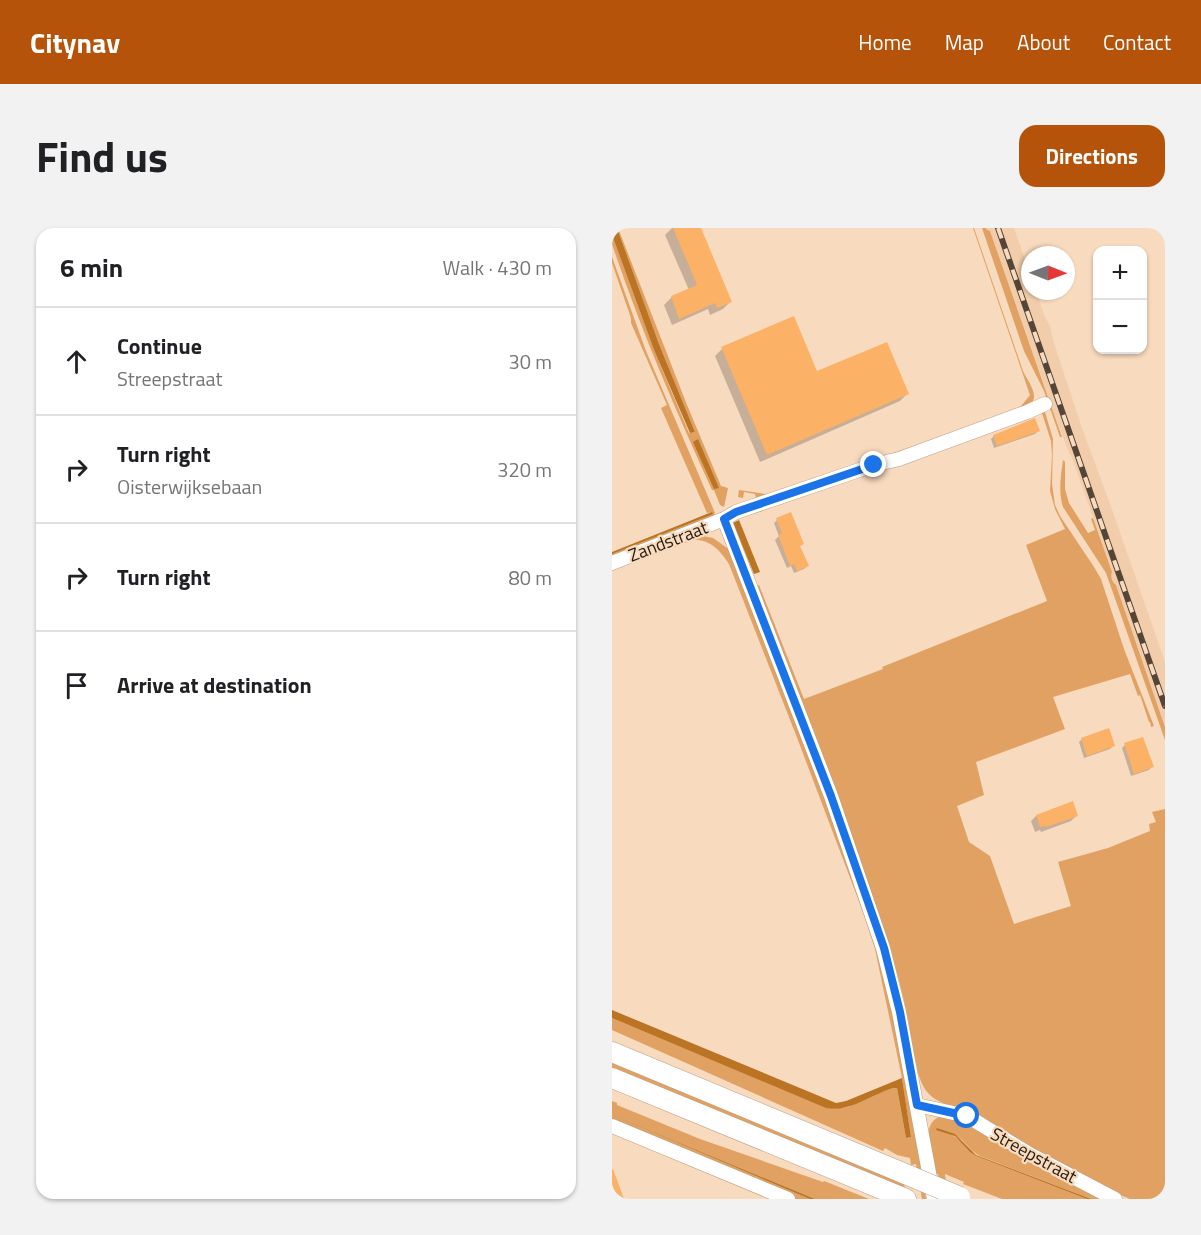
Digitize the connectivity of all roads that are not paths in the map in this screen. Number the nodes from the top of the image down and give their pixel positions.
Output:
1 (1045, 404) dead end
2 (724, 519) junction
3 (612, 563) edge
4 (612, 1052) edge
5 (612, 1078) edge
6 (917, 1105) junction
7 (612, 1126) edge
8 (963, 1198) edge
9 (788, 1199) edge
10 (906, 1199) edge
11 (934, 1199) edge
12 (1115, 1199) edge

1 - 2 street, Zandstraat
2 - 3 street, Zandstraat
2 - 6 street
4 - 8 highway, bridge
5 - 10 highway
6 - 11 street
6 - 12 street, Streepstraat
7 - 9 street

